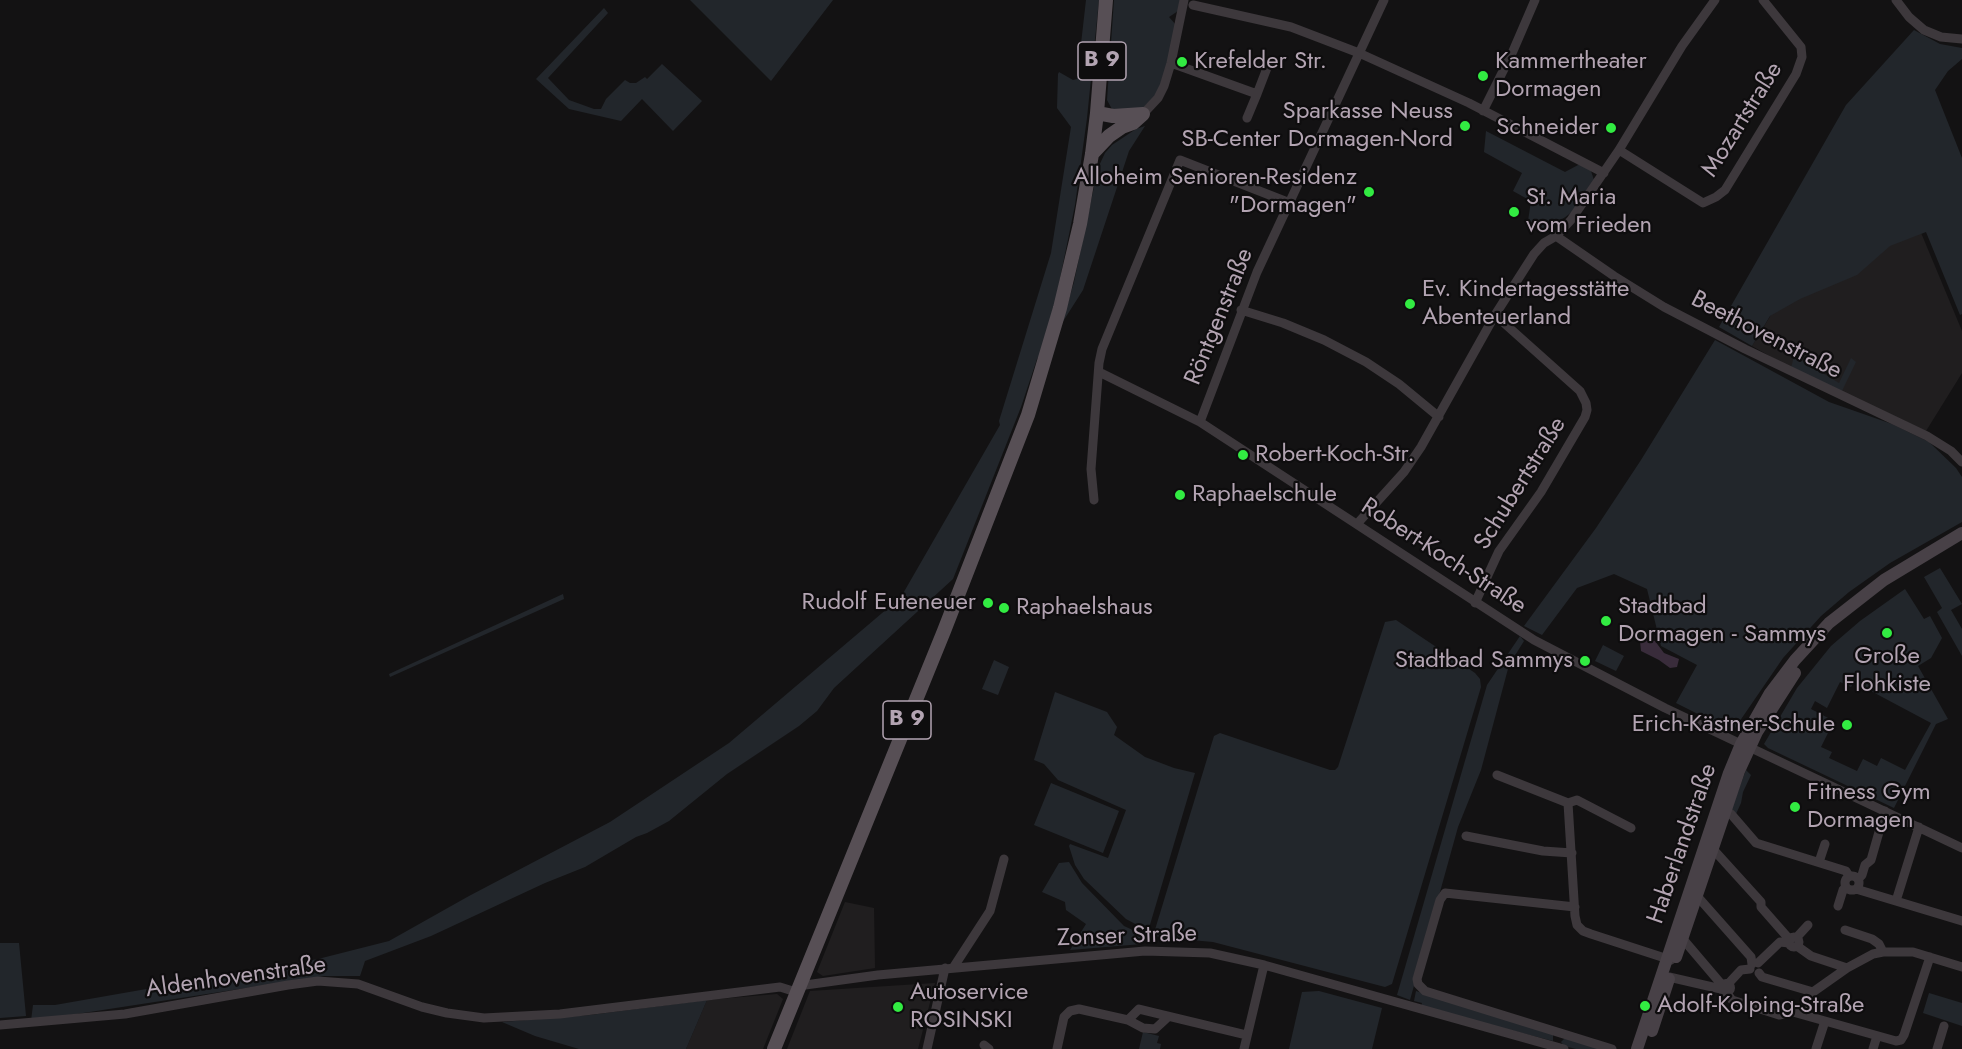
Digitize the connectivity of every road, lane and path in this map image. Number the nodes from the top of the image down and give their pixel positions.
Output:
1 (1106, 0) edge
2 (1184, 0) edge
3 (1384, 0) edge
4 (1535, 0) edge
5 (1715, 0) edge
6 (1763, 0) edge
7 (1896, 0) edge
8 (1193, 5) dead end
9 (1962, 39) edge
10 (1359, 53) junction
11 (1171, 63) junction
12 (1267, 68) dead end
13 (1257, 94) junction
14 (1483, 111) junction
15 (1143, 114) junction
16 (1097, 118) junction
17 (1247, 118) dead end
18 (1122, 127) junction
19 (1619, 150) junction
20 (1092, 154) junction
21 (1604, 173) junction
22 (1290, 203) junction
23 (1556, 236) junction
24 (1241, 310) junction
25 (1495, 315) junction
26 (1098, 372) junction
27 (1439, 417) junction
28 (1200, 422) junction
29 (1962, 462) edge
30 (1094, 500) dead end
31 (1357, 524) junction
32 (1962, 533) edge
33 (1962, 542) edge
34 (1475, 603) junction
35 (1745, 746) junction
36 (1497, 775) dead end
37 (1568, 803) junction
38 (1725, 811) junction
39 (1884, 811) junction
40 (1919, 827) junction
41 (1631, 828) dead end
42 (1466, 836) dead end
43 (1825, 844) dead end
44 (1712, 848) junction
45 (1962, 848) edge
46 (1572, 853) junction
47 (1004, 859) dead end
48 (1820, 862) junction
49 (1854, 882) junction
50 (1697, 896) junction
51 (1896, 902) junction
52 (1838, 906) dead end
53 (1575, 908) junction
54 (1962, 921) edge
55 (1808, 925) dead end
56 (1845, 930) dead end
57 (1682, 938) junction
58 (1793, 942) junction
59 (1883, 952) junction
60 (1930, 957) junction
61 (1670, 960) junction
62 (1264, 965) junction
63 (1755, 967) junction
64 (1962, 967) edge
65 (949, 968) junction
66 (1846, 968) junction
67 (1670, 977) junction
68 (1725, 988) junction
69 (797, 989) junction
70 (1814, 992) junction
71 (1802, 1014) junction
72 (1168, 1017) junction
73 (1128, 1020) junction
74 (1825, 1021) junction
75 (0, 1025) edge
76 (1944, 1026) dead end
77 (1558, 1032) junction
78 (1247, 1035) junction
79 (1877, 1036) junction
80 (1554, 1046) junction
81 (774, 1049) edge
82 (927, 1049) edge
83 (1057, 1049) edge
84 (1244, 1049) edge
85 (1564, 1049) edge
86 (1612, 1049) edge
87 (1637, 1049) edge
88 (1646, 1049) edge
89 (1816, 1049) edge
90 (1873, 1049) edge
91 (1937, 1049) edge

1 - 16 main road, B 9
2 - 11 street
3 - 10 street, Röntgenstraße
4 - 14 street
5 - 19 street
6 - 19 street, Mozartstraße
7 - 9 street
8 - 10 street
10 - 14 street
10 - 22 street, Röntgenstraße
11 - 13 street
11 - 15 street
12 - 13 street
13 - 17 street
14 - 21 street
15 - 16 main road
15 - 18 main road
16 - 18 main road
16 - 20 main road, B 9
18 - 20 main road
19 - 21 street
20 - 69 main road, B 9
21 - 23 street
22 - 24 street, Röntgenstraße
22 - 26 street
23 - 25 street
23 - 29 street, Beethovenstraße
24 - 27 street
24 - 28 street, Röntgenstraße
25 - 27 street
25 - 34 street, Schubertstraße
26 - 28 street, Robert-Koch-Straße
26 - 30 street
27 - 31 street
28 - 31 street, Robert-Koch-Straße
31 - 34 street, Robert-Koch-Straße
32 - 35 street, Haberlandstraße
33 - 35 street, Haberlandstraße
34 - 35 street, Robert-Koch-Straße
35 - 38 street, Haberlandstraße
35 - 39 street, Robert-Koch-Straße
35 - 61 street, Haberlandstraße
36 - 37 street
37 - 41 street
37 - 46 street
38 - 44 street, Haberlandstraße
38 - 48 street
39 - 40 street, Robert-Koch-Straße
39 - 49 street
40 - 45 street, Robert-Koch-Straße
40 - 51 street
42 - 46 street
43 - 48 street
44 - 50 street, Haberlandstraße
44 - 58 street, Haberlandstraße
46 - 53 street
47 - 65 street
48 - 49 street
49 - 51 street
49 - 52 street
50 - 57 street, Haberlandstraße
50 - 63 street, Haberlandstraße
51 - 54 street
53 - 61 street
53 - 77 street
55 - 58 street
56 - 59 street
57 - 61 street, Haberlandstraße
57 - 68 street, Haberlandstraße
58 - 63 street
58 - 66 street, Haberlandstraße
59 - 60 street
59 - 66 street
60 - 64 street
60 - 79 street
61 - 67 street, Haberlandstraße
61 - 87 street, Haberlandstraße
62 - 65 street, Zonser Straße
62 - 78 street
62 - 80 street, Zonser Straße
63 - 68 street
63 - 70 street
65 - 69 street, Zonser Straße
65 - 82 street
66 - 70 street
67 - 68 street
67 - 88 street, Haberlandstraße
68 - 71 street
69 - 75 street, Aldenhovenstraße
69 - 81 main road, B 9
70 - 71 street
71 - 74 street
72 - 73 street
72 - 73 street
72 - 78 street
73 - 83 street
74 - 79 street
74 - 89 street
76 - 91 street
77 - 80 street
77 - 86 street
78 - 84 street
79 - 90 street
80 - 85 street, Zonser Straße

